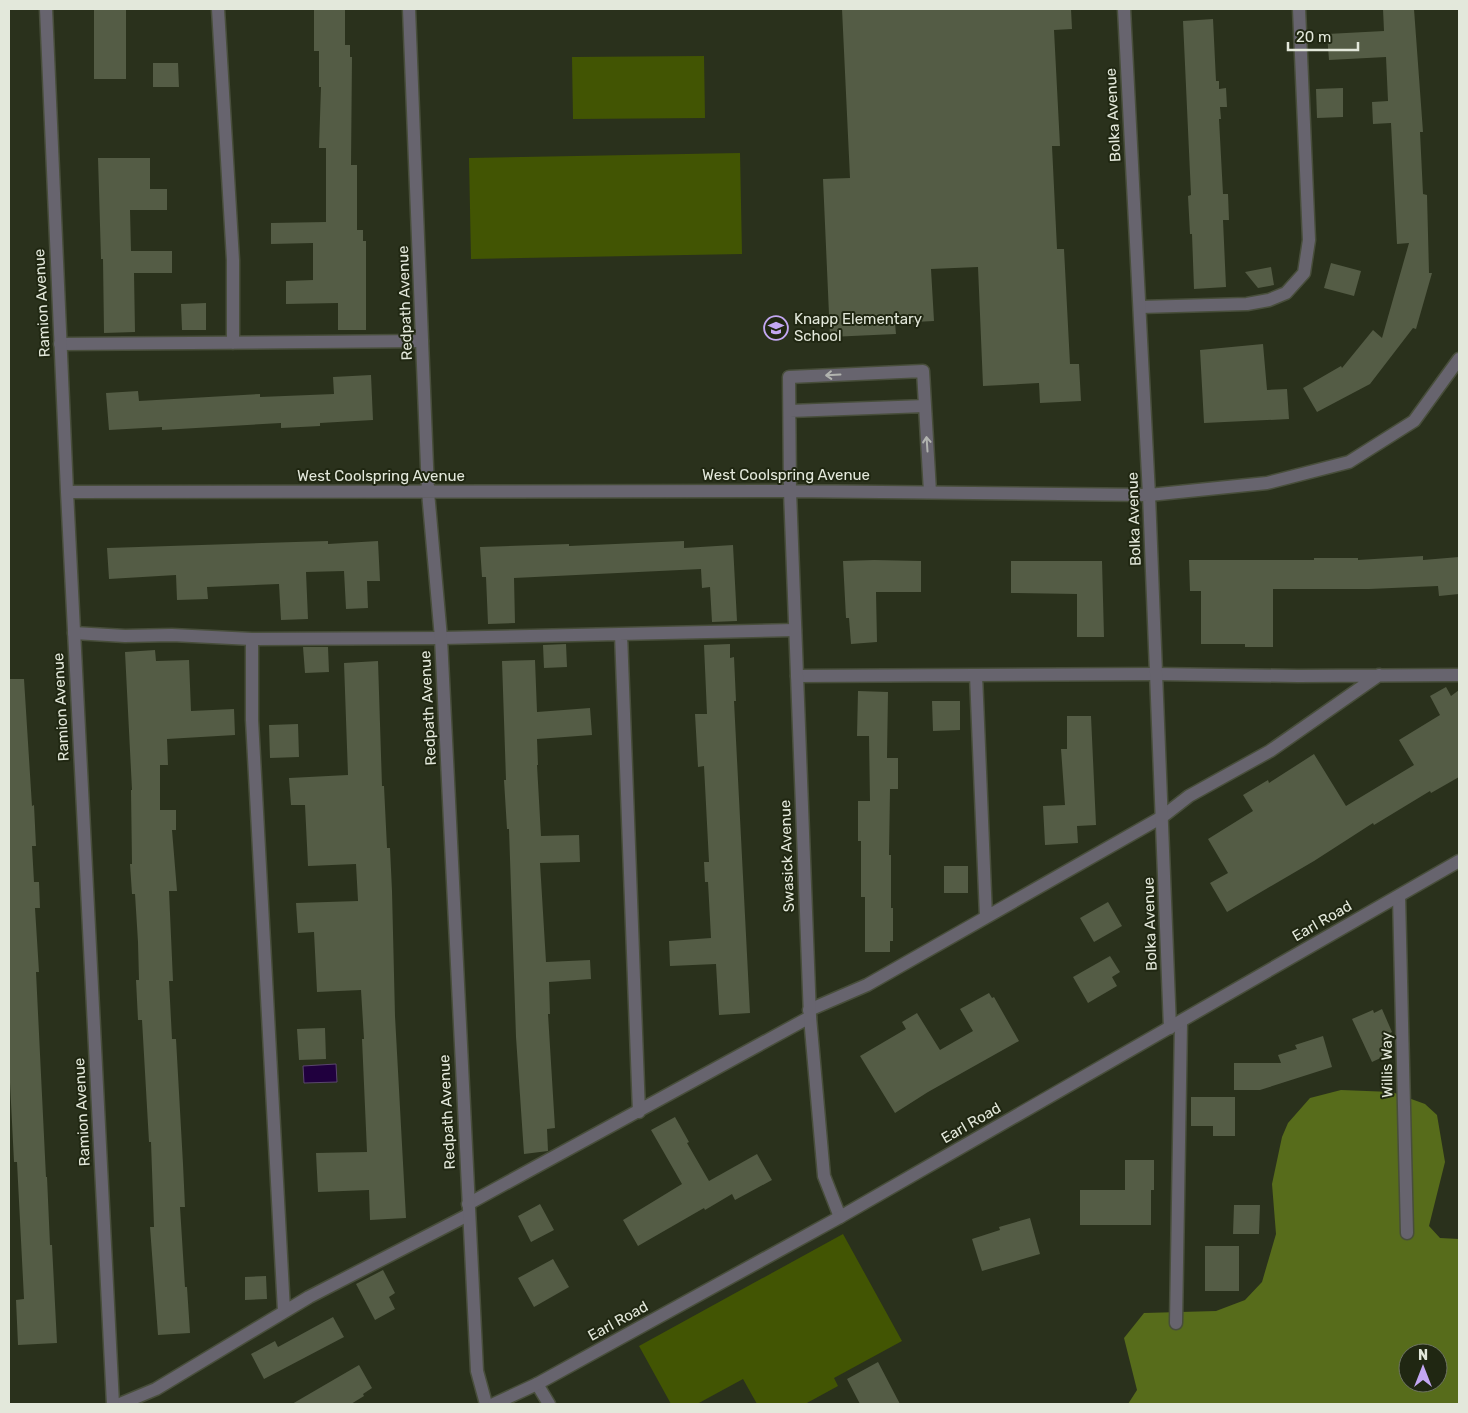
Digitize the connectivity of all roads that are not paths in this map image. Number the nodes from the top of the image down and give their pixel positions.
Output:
1 (46, 9) edge
2 (218, 9) edge
3 (409, 9) edge
4 (1124, 9) edge
5 (1299, 9) edge
6 (1140, 307) junction
7 (422, 341) junction
8 (233, 342) junction
9 (60, 344) junction
10 (1459, 359) edge
11 (925, 406) junction
12 (790, 411) junction
13 (790, 491) junction
14 (67, 492) junction
15 (428, 492) junction
16 (930, 492) junction
17 (1150, 495) junction
18 (795, 630) junction
19 (74, 633) junction
20 (620, 634) junction
21 (441, 638) junction
22 (252, 639) junction
23 (1156, 674) junction
24 (976, 675) junction
25 (1379, 675) junction
26 (1459, 675) edge
27 (797, 676) junction
28 (1162, 817) junction
29 (1459, 861) edge
30 (1399, 896) junction
31 (986, 917) junction
32 (809, 1013) junction
33 (1176, 1025) junction
34 (639, 1112) junction
35 (468, 1210) junction
36 (840, 1217) junction
37 (1407, 1233) dead end
38 (284, 1311) junction
39 (1176, 1324) dead end
40 (537, 1384) junction
41 (113, 1404) edge
42 (120, 1404) edge
43 (486, 1404) edge
44 (494, 1404) edge
45 (549, 1404) edge

1 - 9 street, Ramion Avenue
2 - 8 street
3 - 7 street, Redpath Avenue
4 - 6 street, Bolka Avenue
5 - 6 street
6 - 17 street, Bolka Avenue
7 - 8 street
7 - 15 street, Redpath Avenue
8 - 9 street
9 - 14 street, Ramion Avenue
10 - 17 street, West Coolspring Avenue
11 - 12 street
11 -> 12 street, Swasick Avenue
16 -> 11 street
12 - 13 street, Swasick Avenue
13 - 15 street, West Coolspring Avenue
13 - 16 street, West Coolspring Avenue
13 - 18 street, Swasick Avenue
14 - 15 street, West Coolspring Avenue
14 - 19 street, Ramion Avenue
15 - 21 street, Redpath Avenue
16 - 17 street, West Coolspring Avenue
17 - 23 street, Bolka Avenue
18 - 20 street
18 - 27 street, Swasick Avenue
19 - 22 street
19 - 41 street, Ramion Avenue
20 - 21 street
20 - 34 street
21 - 22 street
21 - 35 street, Redpath Avenue
22 - 38 street
23 - 24 street
23 - 25 street
23 - 28 street, Bolka Avenue
24 - 27 street
24 - 31 street
25 - 26 street
25 - 28 street
27 - 32 street, Swasick Avenue
28 - 31 street
28 - 33 street, Bolka Avenue
29 - 30 street, Earl Road
30 - 33 street, Earl Road
30 - 37 street, Willis Way
31 - 32 street
32 - 34 street
32 - 36 street, Swasick Avenue
33 - 36 street, Earl Road
33 - 39 street, Bolka Avenue
34 - 35 street
35 - 38 street
35 - 43 street, Redpath Avenue
36 - 40 street, Earl Road
38 - 42 street
40 - 44 street, Earl Road
40 - 45 street

